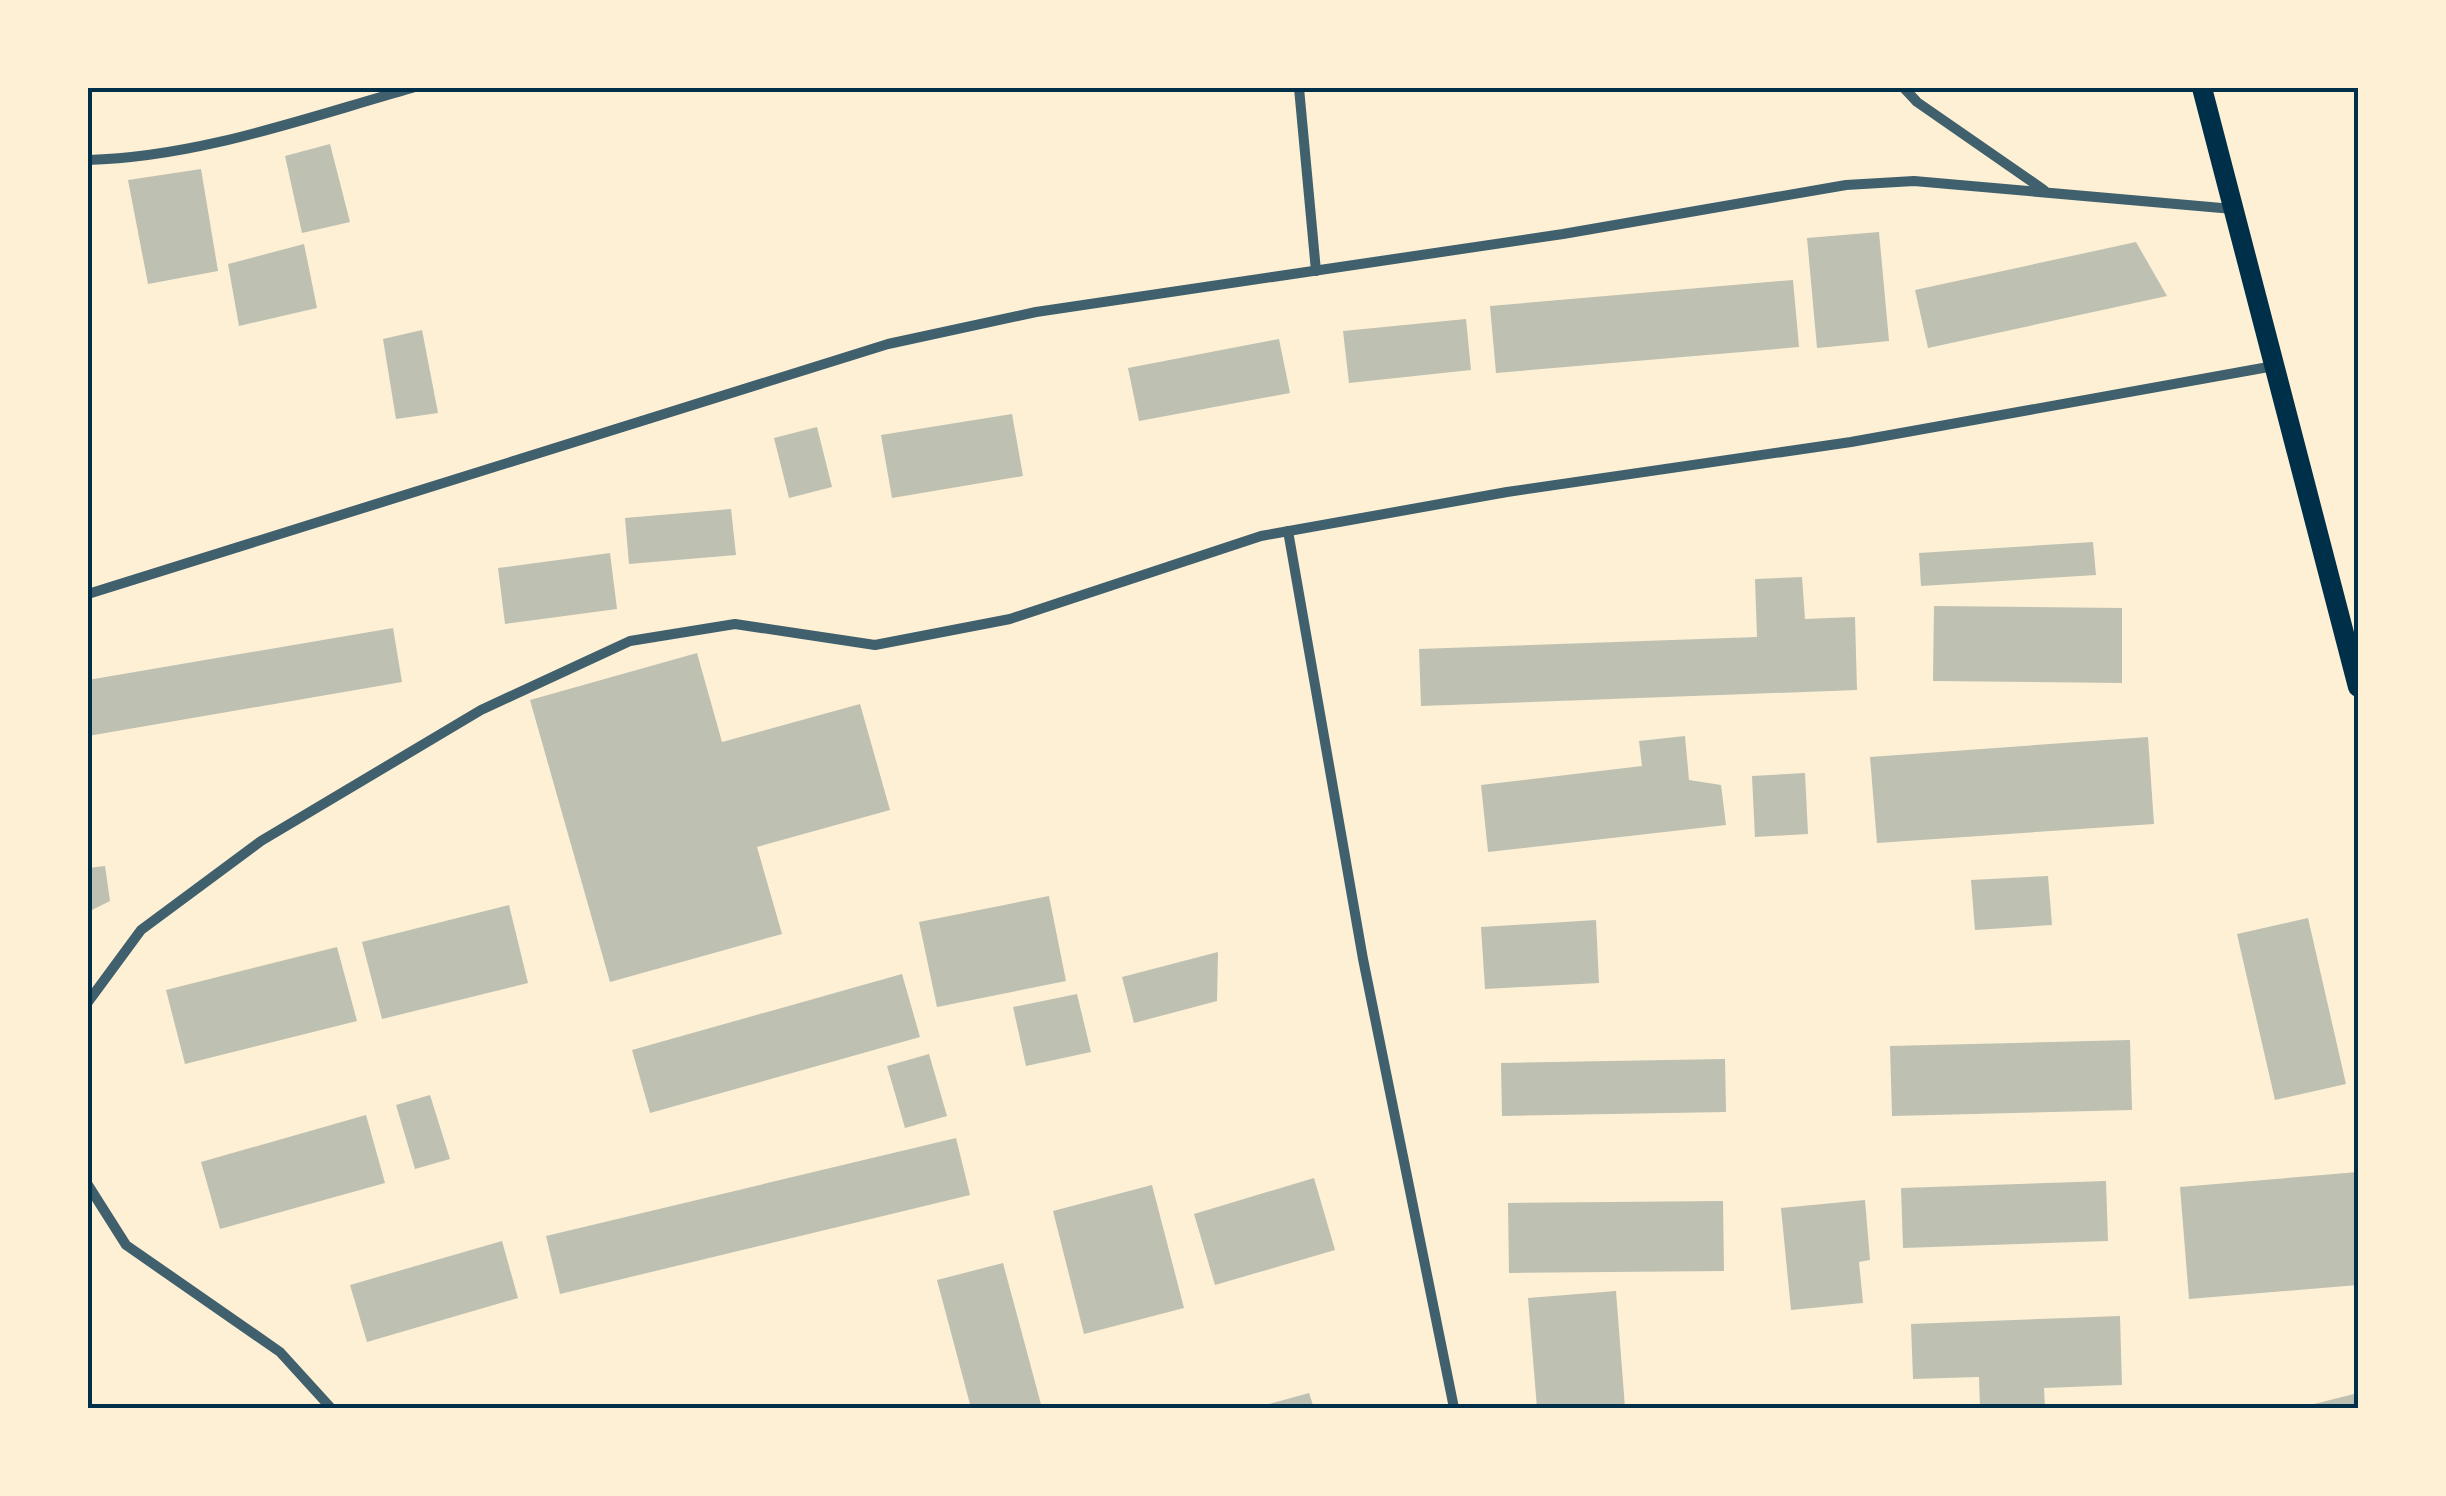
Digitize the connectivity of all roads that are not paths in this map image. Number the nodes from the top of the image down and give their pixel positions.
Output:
1 (412, 88) edge
2 (1299, 88) edge
3 (1904, 88) edge
4 (2202, 88) edge
5 (88, 160) edge
6 (2046, 192) junction
7 (2233, 209) junction
8 (1316, 271) junction
9 (2274, 366) junction
10 (1288, 531) junction
11 (88, 594) edge
12 (2358, 687) edge
13 (88, 1002) edge
14 (88, 1185) edge
15 (331, 1408) edge
16 (1454, 1408) edge

1 - 5 street
2 - 8 street
3 - 6 street
4 - 7 main road
6 - 7 street
6 - 8 street
7 - 9 main road
8 - 11 street
9 - 10 street
9 - 12 main road
10 - 13 street
10 - 16 street
14 - 15 street

